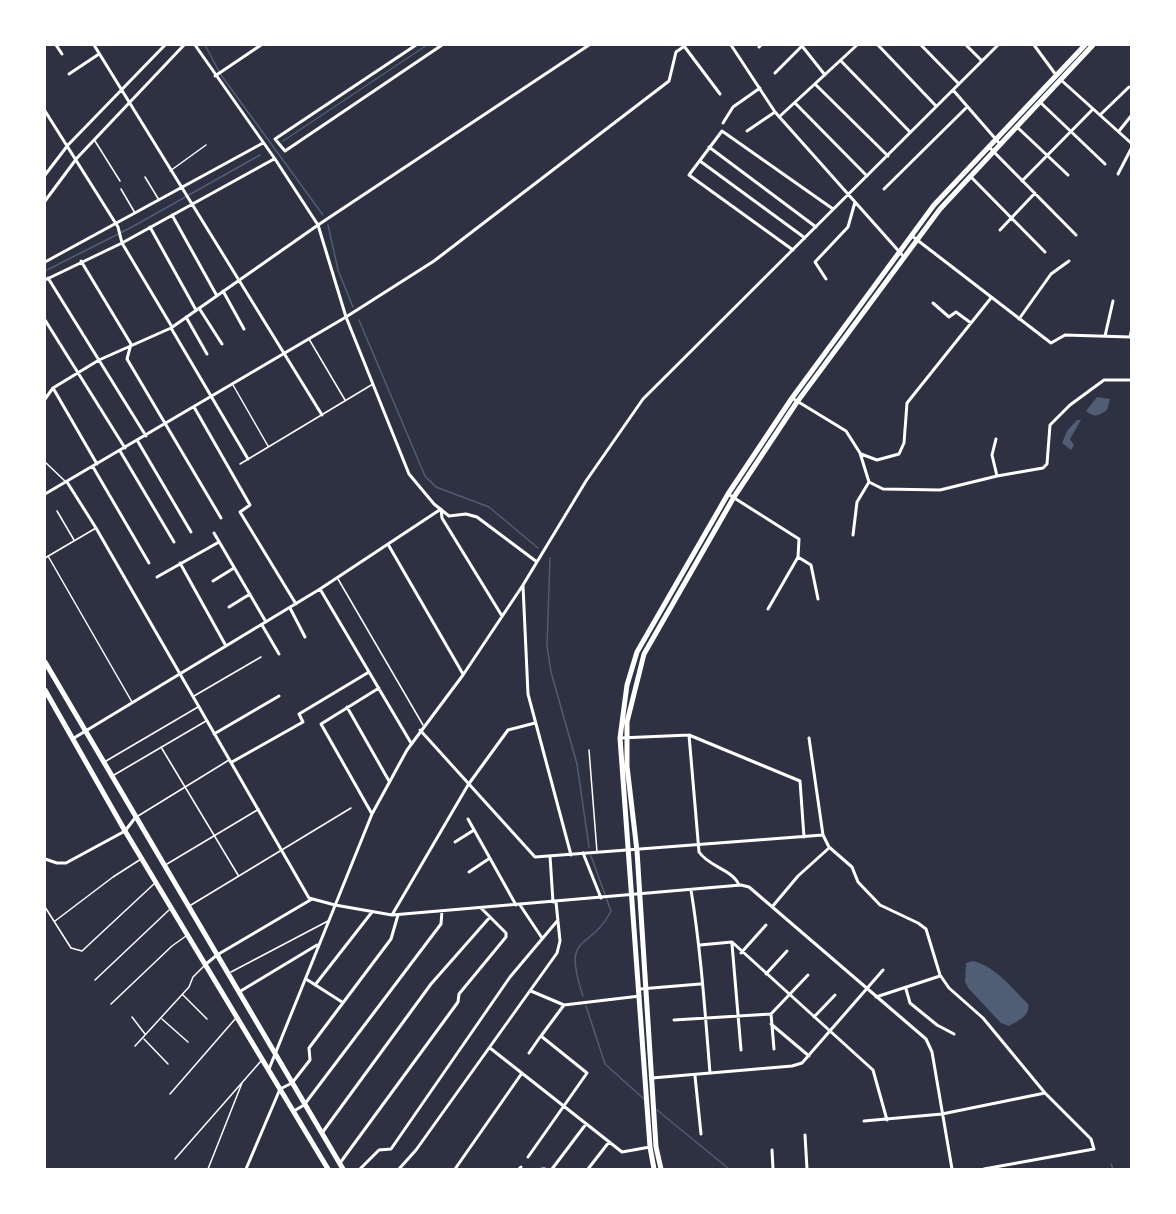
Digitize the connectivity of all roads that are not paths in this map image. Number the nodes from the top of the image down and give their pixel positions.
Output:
1 (56, 45) edge
2 (94, 45) edge
3 (165, 45) edge
4 (184, 45) edge
5 (195, 45) edge
6 (261, 45) edge
7 (416, 45) edge
8 (442, 45) edge
9 (589, 45) edge
10 (685, 45) edge
11 (731, 45) edge
12 (802, 45) edge
13 (857, 45) edge
14 (878, 45) edge
15 (921, 45) edge
16 (966, 45) edge
17 (998, 45) edge
18 (1034, 45) edge
19 (1085, 45) edge
20 (1094, 45) edge
21 (62, 54) dead end
22 (99, 54) junction
23 (841, 60) junction
24 (982, 61) junction
25 (775, 73) dead end
26 (69, 74) dead end
27 (216, 75) junction
28 (825, 75) junction
29 (1059, 78) junction
30 (815, 84) junction
31 (959, 84) junction
32 (1129, 87) dead end
33 (760, 88) junction
34 (121, 90) junction
35 (952, 90) junction
36 (720, 94) dead end
37 (795, 102) junction
38 (1041, 102) junction
39 (128, 105) junction
40 (936, 106) junction
41 (968, 107) junction
42 (1093, 109) junction
43 (45, 111) edge
44 (775, 112) junction
45 (1100, 115) junction
46 (1131, 116) edge
47 (780, 117) junction
48 (723, 123) dead end
49 (1017, 127) junction
50 (747, 131) dead end
51 (910, 132) junction
52 (1071, 132) junction
53 (1118, 132) junction
54 (94, 140) junction
55 (998, 142) junction
56 (263, 143) junction
57 (1131, 143) edge
58 (68, 145) junction
59 (206, 145) dead end
60 (709, 147) junction
61 (992, 149) junction
62 (1131, 149) edge
63 (888, 156) junction
64 (1047, 156) junction
65 (77, 158) junction
66 (275, 159) junction
67 (700, 161) junction
68 (1105, 164) dead end
69 (170, 171) junction
70 (1118, 174) dead end
71 (45, 175) edge
72 (1068, 175) dead end
73 (867, 176) junction
74 (145, 177) dead end
75 (970, 177) junction
76 (120, 181) dead end
77 (1022, 181) junction
78 (121, 189) dead end
79 (884, 189) dead end
80 (182, 191) junction
81 (1035, 193) junction
82 (849, 194) junction
83 (160, 200) junction
84 (45, 201) edge
85 (855, 202) junction
86 (190, 203) junction
87 (833, 209) junction
88 (136, 213) junction
89 (172, 215) junction
90 (1011, 219) junction
91 (318, 225) junction
92 (117, 226) junction
93 (150, 227) junction
94 (816, 227) junction
95 (1000, 230) dead end
96 (1076, 235) dead end
97 (805, 237) junction
98 (915, 238) junction
99 (121, 241) junction
100 (794, 250) junction
101 (1045, 252) dead end
102 (902, 255) junction
103 (81, 261) junction
104 (1069, 261) dead end
105 (45, 262) edge
106 (47, 279) edge
107 (826, 279) dead end
108 (238, 280) junction
109 (222, 290) junction
110 (217, 296) junction
111 (991, 297) junction
112 (1113, 301) dead end
113 (933, 303) dead end
114 (198, 309) junction
115 (186, 317) junction
116 (345, 317) junction
117 (45, 320) edge
118 (1019, 320) junction
119 (972, 323) junction
120 (171, 327) junction
121 (244, 329) dead end
122 (1131, 332) edge
123 (1105, 336) junction
124 (308, 339) junction
125 (131, 344) junction
126 (222, 344) dead end
127 (207, 354) dead end
128 (284, 354) junction
129 (99, 360) junction
130 (79, 372) junction
131 (1131, 380) edge
132 (374, 383) junction
133 (233, 384) junction
134 (53, 388) junction
135 (211, 396) junction
136 (45, 399) edge
137 (345, 400) junction
138 (794, 400) junction
139 (194, 407) junction
140 (322, 415) junction
141 (166, 423) junction
142 (146, 436) junction
143 (996, 439) dead end
144 (137, 440) junction
145 (269, 447) junction
146 (125, 448) junction
147 (120, 451) junction
148 (860, 453) junction
149 (248, 459) junction
150 (45, 462) edge
151 (98, 464) junction
152 (240, 464) dead end
153 (93, 467) junction
154 (996, 476) junction
155 (67, 482) junction
156 (869, 482) junction
157 (45, 494) edge
158 (731, 496) junction
159 (441, 509) junction
160 (57, 511) dead end
161 (221, 518) dead end
162 (96, 528) junction
163 (191, 532) dead end
164 (214, 532) dead end
165 (853, 535) dead end
166 (74, 541) junction
167 (174, 542) dead end
168 (219, 542) junction
169 (389, 546) junction
170 (46, 557) edge
171 (798, 558) junction
172 (537, 562) junction
173 (149, 563) dead end
174 (180, 563) junction
175 (235, 568) junction
176 (157, 577) dead end
177 (337, 579) junction
178 (213, 581) dead end
179 (523, 585) junction
180 (320, 590) junction
181 (250, 594) junction
182 (818, 598) dead end
183 (296, 604) junction
184 (229, 607) dead end
185 (290, 608) junction
186 (768, 609) dead end
187 (502, 616) junction
188 (266, 622) junction
189 (262, 625) junction
190 (305, 637) dead end
191 (226, 646) junction
192 (279, 654) dead end
193 (261, 657) dead end
194 (46, 665) edge
195 (369, 672) junction
196 (180, 674) junction
197 (463, 675) junction
198 (379, 688) junction
199 (45, 690) edge
200 (193, 696) junction
201 (279, 696) dead end
202 (133, 703) junction
203 (199, 706) junction
204 (347, 707) junction
205 (207, 720) junction
206 (535, 723) junction
207 (423, 726) junction
208 (420, 730) junction
209 (85, 732) junction
210 (214, 734) junction
211 (689, 735) junction
212 (623, 737) junction
213 (809, 738) dead end
214 (72, 739) junction
215 (412, 744) junction
216 (161, 747) junction
217 (589, 750) dead end
218 (231, 761) junction
219 (103, 763) junction
220 (624, 766) junction
221 (111, 777) junction
222 (389, 781) junction
223 (468, 785) junction
224 (185, 787) junction
225 (351, 807) dead end
226 (260, 809) junction
227 (372, 814) junction
228 (135, 818) junction
229 (468, 819) dead end
230 (474, 830) junction
231 (125, 831) junction
232 (823, 835) junction
233 (215, 836) junction
234 (804, 837) junction
235 (455, 842) dead end
236 (698, 847) junction
237 (829, 847) junction
238 (282, 848) junction
239 (629, 851) junction
240 (636, 851) junction
241 (597, 853) junction
242 (583, 854) junction
243 (571, 855) junction
244 (550, 856) junction
245 (490, 858) junction
246 (45, 859) edge
247 (141, 859) junction
248 (164, 867) junction
249 (469, 872) dead end
250 (239, 875) junction
251 (155, 882) junction
252 (739, 885) junction
253 (691, 890) junction
254 (636, 894) junction
255 (601, 898) junction
256 (312, 899) junction
257 (554, 902) junction
258 (335, 905) junction
259 (518, 905) junction
260 (45, 907) edge
261 (188, 907) junction
262 (772, 907) junction
263 (481, 908) junction
264 (171, 909) junction
265 (442, 911) junction
266 (372, 912) junction
267 (392, 915) junction
268 (398, 915) junction
269 (490, 917) junction
270 (558, 920) junction
271 (328, 921) junction
272 (54, 922) junction
273 (766, 925) dead end
274 (187, 936) junction
275 (542, 938) junction
276 (732, 942) junction
277 (317, 945) junction
278 (700, 945) junction
279 (787, 951) dead end
280 (741, 953) junction
281 (217, 955) junction
282 (205, 966) junction
283 (884, 970) dead end
284 (228, 974) junction
285 (766, 974) junction
286 (808, 975) dead end
287 (940, 975) junction
288 (306, 979) junction
289 (95, 980) dead end
290 (700, 984) junction
291 (315, 985) junction
292 (866, 988) junction
293 (906, 989) junction
294 (531, 991) junction
295 (239, 992) junction
296 (644, 992) junction
297 (183, 994) junction
298 (788, 995) junction
299 (835, 995) dead end
300 (876, 997) junction
301 (343, 1003) junction
302 (111, 1004) dead end
303 (564, 1005) junction
304 (771, 1014) junction
305 (132, 1017) dead end
306 (739, 1017) junction
307 (814, 1017) junction
308 (161, 1018) junction
309 (236, 1018) junction
310 (207, 1019) dead end
311 (706, 1019) junction
312 (674, 1020) dead end
313 (771, 1024) junction
314 (831, 1030) junction
315 (954, 1034) dead end
316 (146, 1035) junction
317 (541, 1036) junction
318 (143, 1038) junction
319 (188, 1042) dead end
320 (135, 1046) dead end
321 (490, 1048) junction
322 (774, 1049) dead end
323 (741, 1050) dead end
324 (275, 1053) junction
325 (529, 1053) dead end
326 (809, 1056) junction
327 (262, 1060) junction
328 (168, 1064) dead end
329 (268, 1070) junction
330 (522, 1073) junction
331 (710, 1074) junction
332 (695, 1076) junction
333 (650, 1078) junction
334 (243, 1082) junction
335 (292, 1083) junction
336 (280, 1089) junction
337 (1045, 1093) junction
338 (170, 1094) dead end
339 (304, 1105) junction
340 (564, 1107) junction
341 (292, 1112) junction
342 (942, 1114) junction
343 (887, 1120) junction
344 (864, 1121) dead end
345 (586, 1124) junction
346 (322, 1134) junction
347 (701, 1134) dead end
348 (805, 1135) dead end
349 (609, 1142) junction
350 (653, 1147) junction
351 (772, 1150) dead end
352 (528, 1157) dead end
353 (175, 1159) dead end
354 (342, 1166) edge
355 (208, 1169) edge
356 (246, 1169) edge
357 (327, 1169) edge
358 (360, 1169) edge
359 (399, 1169) edge
360 (455, 1169) edge
361 (552, 1169) edge
362 (588, 1169) edge
363 (654, 1169) edge
364 (661, 1169) edge
365 (773, 1169) edge
366 (807, 1169) edge
367 (952, 1169) edge
368 (984, 1169) edge

1 - 21 street
2 - 22 street
3 - 34 street
4 - 39 street
5 - 27 street
6 - 27 street
7 - 8 street
9 - 91 street
10 - 36 street
10 - 116 street
11 - 33 street
12 - 25 street
12 - 28 street
13 - 23 street
14 - 40 street
15 - 31 street
16 - 24 street
17 - 24 street
18 - 29 street
19 - 29 main road
20 - 29 main road
22 - 26 street
22 - 34 street
23 - 28 street
23 - 51 street
24 - 31 street
27 - 56 street
28 - 30 street
29 - 38 main road
29 - 42 street
29 - 55 main road
30 - 37 street
30 - 63 street
31 - 35 street
32 - 45 street
33 - 44 street
33 - 48 street
34 - 39 street
34 - 58 street
35 - 40 street
35 - 41 street
37 - 47 street
37 - 73 street
38 - 49 main road
38 - 52 street
39 - 54 street
39 - 69 street
40 - 51 street
41 - 55 street
41 - 79 street
42 - 45 street
42 - 52 street
43 - 58 street
44 - 47 street
44 - 50 street
45 - 53 street
46 - 53 street
47 - 82 street
49 - 55 main road
49 - 64 street
51 - 63 street
52 - 64 street
52 - 68 street
53 - 57 street
54 - 65 street
54 - 76 lane
55 - 61 main road
56 - 66 street
56 - 80 street
58 - 65 street
58 - 71 street
59 - 69 lane
60 - 67 street
60 - 87 street
60 - 94 street
61 - 75 main road
61 - 77 street
61 - 98 main road
62 - 70 street
63 - 73 street
64 - 72 street
64 - 77 street
65 - 84 street
65 - 92 street
66 - 86 street
66 - 91 street
67 - 97 street
67 - 100 street
69 - 80 street
73 - 82 street
74 - 83 lane
75 - 90 street
75 - 98 main road
77 - 81 street
78 - 88 lane
80 - 83 street
80 - 86 street
81 - 90 street
81 - 96 street
82 - 85 street
82 - 87 street
83 - 88 street
85 - 102 street
85 - 107 street
86 - 89 street
86 - 108 street
87 - 94 street
88 - 92 street
89 - 93 street
89 - 110 street
90 - 95 street
90 - 101 street
91 - 108 street
91 - 116 street
92 - 99 street
92 - 105 street
93 - 99 street
93 - 114 street
94 - 97 street
97 - 100 street
98 - 102 main road
98 - 111 street
99 - 103 street
99 - 120 street
100 - 172 street
102 - 138 main road
103 - 106 street
103 - 125 street
104 - 118 street
106 - 129 street
108 - 109 street
108 - 128 street
109 - 110 street
109 - 121 street
110 - 114 street
111 - 118 street
111 - 119 street
112 - 123 street
113 - 119 street
114 - 115 street
114 - 126 street
115 - 120 street
115 - 127 street
116 - 124 street
116 - 132 street
117 - 130 street
118 - 123 street
119 - 148 street
120 - 125 street
120 - 135 street
122 - 123 street
124 - 128 street
124 - 137 lane
125 - 129 street
125 - 141 street
128 - 133 street
128 - 140 street
129 - 130 street
129 - 142 street
130 - 134 street
130 - 146 street
131 - 154 street
132 - 137 lane
132 - 159 street
133 - 135 street
133 - 145 lane
134 - 136 street
134 - 151 street
135 - 139 street
135 - 149 street
137 - 140 lane
138 - 148 street
138 - 158 main road
139 - 141 street
139 - 183 street
140 - 145 lane
141 - 142 street
141 - 161 street
142 - 144 street
143 - 154 street
144 - 146 street
144 - 163 street
145 - 149 lane
146 - 147 street
147 - 151 street
147 - 167 street
148 - 156 street
149 - 152 lane
150 - 155 lane
151 - 153 street
153 - 155 street
153 - 173 street
154 - 156 street
155 - 157 street
155 - 162 street
156 - 165 street
158 - 171 street
158 - 212 main road
159 - 169 street
159 - 172 street
159 - 187 street
160 - 166 lane
162 - 166 lane
162 - 196 street
164 - 168 street
166 - 170 lane
168 - 174 street
168 - 175 street
169 - 177 street
169 - 197 street
170 - 202 lane
171 - 182 street
171 - 186 street
172 - 179 street
174 - 176 street
174 - 191 street
175 - 178 street
175 - 181 street
177 - 180 street
177 - 207 lane
179 - 187 street
179 - 206 street
180 - 183 street
180 - 195 street
181 - 184 street
181 - 188 street
183 - 185 street
185 - 188 street
185 - 190 street
187 - 197 street
188 - 189 street
189 - 191 street
189 - 192 street
191 - 196 street
193 - 200 lane
194 - 209 main road
195 - 198 street
195 - 218 street
196 - 200 street
196 - 202 street
197 - 207 street
198 - 204 street
198 - 215 street
199 - 214 main road
200 - 203 street
201 - 210 street
202 - 209 street
203 - 205 street
203 - 219 lane
204 - 222 street
204 - 227 street
205 - 210 street
205 - 216 lane
206 - 223 street
206 - 243 street
207 - 208 street
208 - 215 street
208 - 223 street
209 - 214 street
209 - 219 main road
210 - 218 street
211 - 212 street
211 - 234 street
211 - 236 street
212 - 220 main road
213 - 232 street
214 - 231 main road
215 - 222 street
216 - 221 lane
216 - 224 lane
217 - 241 lane
218 - 224 lane
218 - 226 street
219 - 221 main road
220 - 239 main road
220 - 240 main road
221 - 228 main road
222 - 227 street
223 - 244 street
223 - 267 street
224 - 228 lane
224 - 233 lane
225 - 238 lane
226 - 233 lane
226 - 238 street
227 - 258 street
228 - 231 street
228 - 248 main road
229 - 230 street
230 - 235 street
230 - 245 street
231 - 246 street
231 - 247 main road
232 - 234 street
232 - 237 street
233 - 248 lane
233 - 250 lane
234 - 236 street
236 - 240 street
236 - 252 street
237 - 262 street
237 - 287 street
238 - 250 lane
238 - 256 street
239 - 240 street
239 - 241 street
239 - 254 main road
240 - 254 main road
241 - 242 street
242 - 243 street
242 - 255 street
243 - 244 street
244 - 257 street
245 - 249 street
245 - 259 street
247 - 251 main road
247 - 272 lane
248 - 261 main road
250 - 261 lane
251 - 264 main road
251 - 272 lane
252 - 253 street
252 - 262 street
253 - 254 street
253 - 278 street
254 - 255 street
254 - 296 main road
255 - 257 street
256 - 258 street
256 - 281 street
257 - 259 street
257 - 270 street
258 - 266 street
258 - 271 street
259 - 263 street
259 - 275 street
260 - 272 lane
261 - 281 main road
262 - 292 street
263 - 265 street
263 - 269 street
264 - 274 main road
264 - 289 lane
265 - 268 street
265 - 339 street
266 - 267 street
266 - 291 street
267 - 268 street
268 - 301 street
269 - 346 street
269 - 354 street
270 - 275 street
270 - 294 street
271 - 277 street
271 - 284 lane
273 - 280 street
274 - 282 main road
274 - 302 lane
275 - 358 street
276 - 278 street
276 - 280 street
276 - 306 street
277 - 288 street
277 - 295 street
278 - 290 street
279 - 285 street
280 - 285 street
281 - 282 street
281 - 284 main road
282 - 297 lane
282 - 309 main road
283 - 292 street
284 - 295 main road
285 - 298 street
286 - 298 street
287 - 293 street
287 - 337 street
288 - 291 street
288 - 324 street
290 - 296 street
290 - 311 street
291 - 301 street
292 - 300 street
292 - 314 street
293 - 300 street
293 - 315 street
294 - 303 street
294 - 321 street
295 - 324 main road
296 - 303 street
296 - 333 main road
297 - 308 lane
297 - 310 lane
298 - 304 street
298 - 307 street
299 - 307 street
300 - 342 street
301 - 335 street
303 - 317 street
304 - 306 street
304 - 313 street
305 - 316 lane
306 - 311 street
306 - 323 street
307 - 314 street
308 - 316 lane
308 - 319 lane
309 - 327 main road
309 - 338 lane
311 - 312 street
311 - 331 street
313 - 322 street
313 - 326 street
314 - 326 street
314 - 343 street
316 - 318 lane
317 - 325 street
317 - 340 street
318 - 320 lane
318 - 328 lane
321 - 330 street
321 - 359 street
324 - 329 street
324 - 335 main road
326 - 331 street
327 - 329 main road
327 - 334 lane
329 - 336 main road
330 - 340 street
330 - 360 street
331 - 332 street
332 - 333 street
332 - 347 street
333 - 350 main road
334 - 353 lane
334 - 355 lane
335 - 336 street
335 - 339 main road
336 - 341 main road
336 - 356 street
337 - 342 street
337 - 368 street
339 - 341 street
339 - 346 main road
340 - 345 street
340 - 352 street
341 - 357 main road
342 - 343 street
342 - 367 street
343 - 344 street
345 - 349 street
345 - 361 street
346 - 354 main road
348 - 366 street
349 - 350 street
349 - 362 street
350 - 363 main road
350 - 364 main road
351 - 365 street

